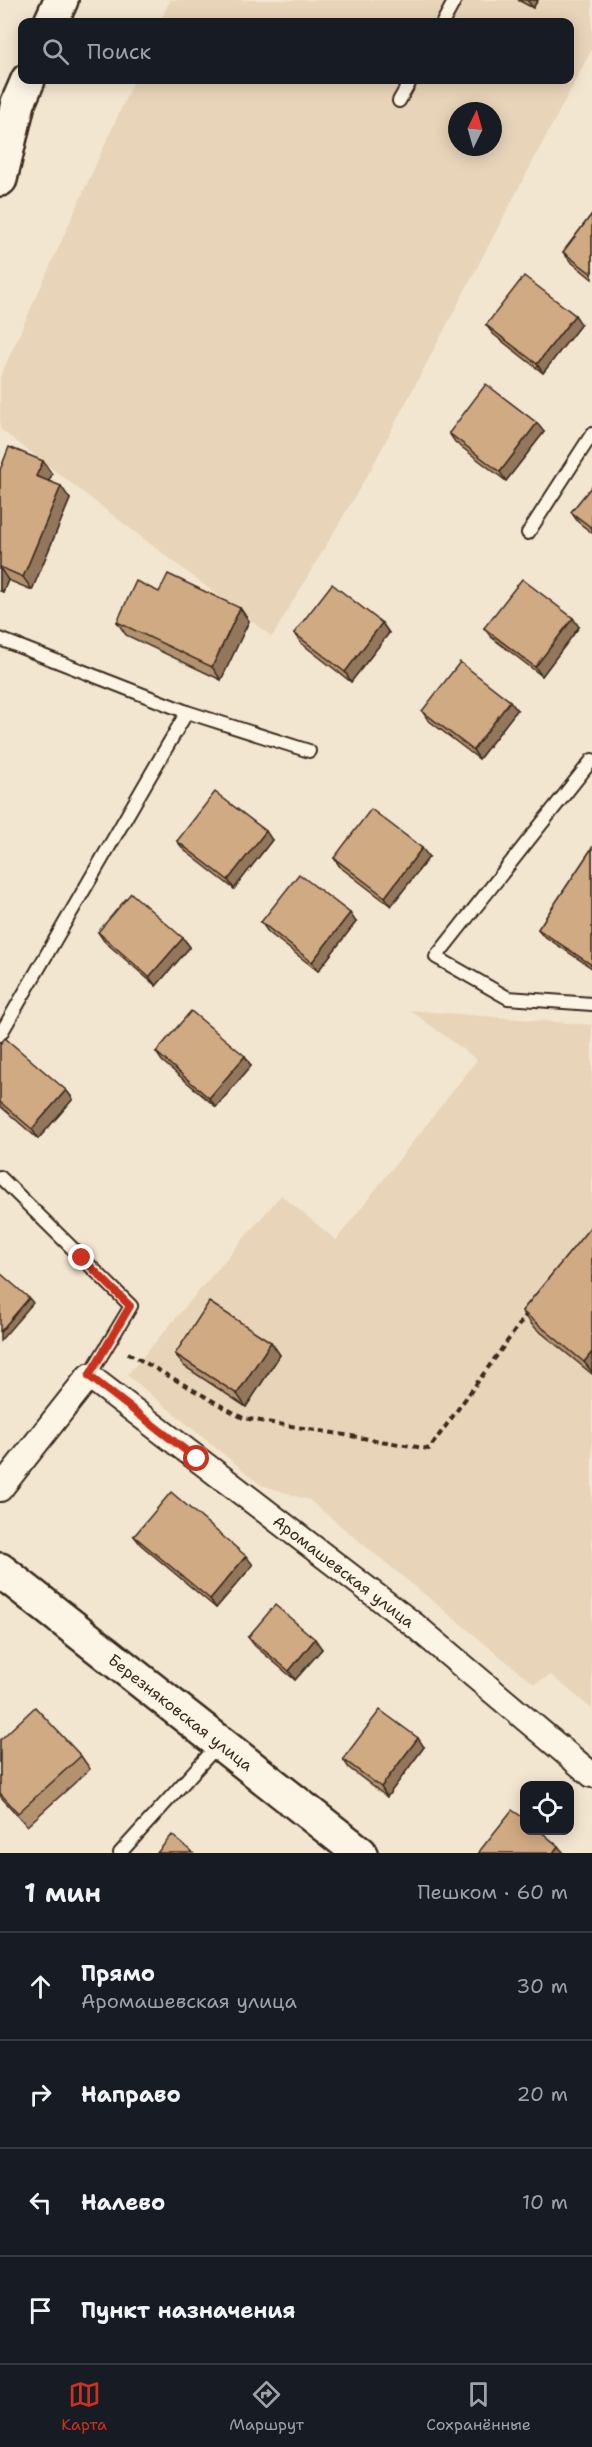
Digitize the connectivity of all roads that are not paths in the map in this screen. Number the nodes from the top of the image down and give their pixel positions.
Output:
1 (61, 0) edge
2 (455, 0) edge
3 (53, 18) edge
4 (445, 18) edge
5 (26, 84) edge
6 (409, 84) edge
7 (399, 101) dead end
8 (0, 179) edge
9 (592, 434) edge
10 (528, 533) dead end
11 (0, 639) edge
12 (187, 712) junction
13 (309, 752) dead end
14 (592, 760) edge
15 (592, 1004) edge
16 (0, 1035) edge
17 (0, 1177) edge
18 (89, 1376) junction
19 (0, 1489) edge
20 (0, 1570) edge
21 (220, 1743) junction
22 (592, 1775) edge
23 (120, 1853) edge
24 (360, 1853) edge

1 - 3 street
2 - 4 lane
5 - 8 street
6 - 7 lane
9 - 10 lane
11 - 12 lane
12 - 13 lane
12 - 16 lane
14 - 15 lane
17 - 18 lane
18 - 19 street
18 - 22 street, Аромашевская улица
20 - 21 street, Березняковская улица
21 - 23 lane
21 - 24 street, Березняковская улица

